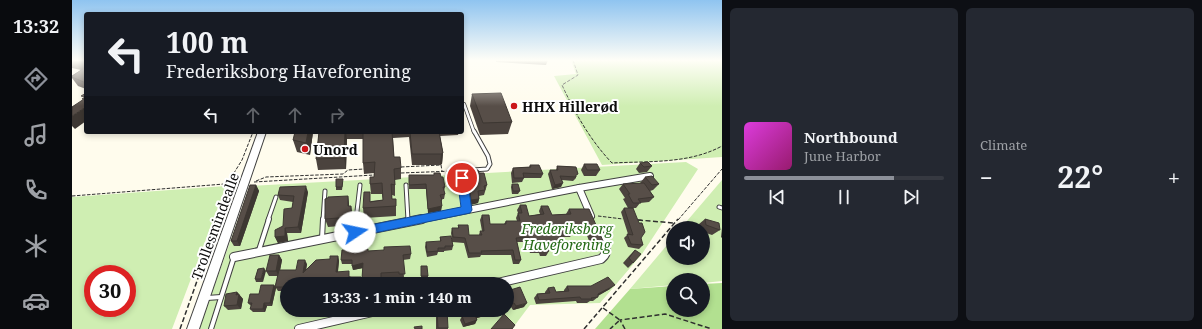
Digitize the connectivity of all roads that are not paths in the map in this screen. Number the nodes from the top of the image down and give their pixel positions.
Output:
1 (464, 104) edge
2 (261, 134) edge
3 (459, 171) road end
4 (650, 176) edge
5 (462, 178) dead end
6 (360, 185) dead end
7 (406, 185) dead end
8 (579, 188) junction
9 (325, 190) dead end
10 (276, 197) dead end
11 (467, 210) junction
12 (408, 222) junction
13 (355, 232) junction
14 (322, 239) junction
15 (259, 252) junction
16 (234, 257) joint
17 (514, 279) edge
18 (221, 297) junction
19 (204, 298) junction
20 (351, 317) edge
21 (193, 329) edge
22 (210, 329) edge
23 (299, 329) edge

1 - 3 lane
2 - 19 street, Trollesmindealle
4 - 8 street
5 - 11 lane
6 - 13 lane
7 - 12 lane
8 - 11 street
8 - 17 street
9 - 14 lane
10 - 15 lane
11 - 12 street
12 - 13 street
13 - 14 street
14 - 15 street
15 - 16 street
16 - 18 lane
18 - 19 lane
18 - 22 lane
19 - 21 street, Trollesmindealle
20 - 23 street

